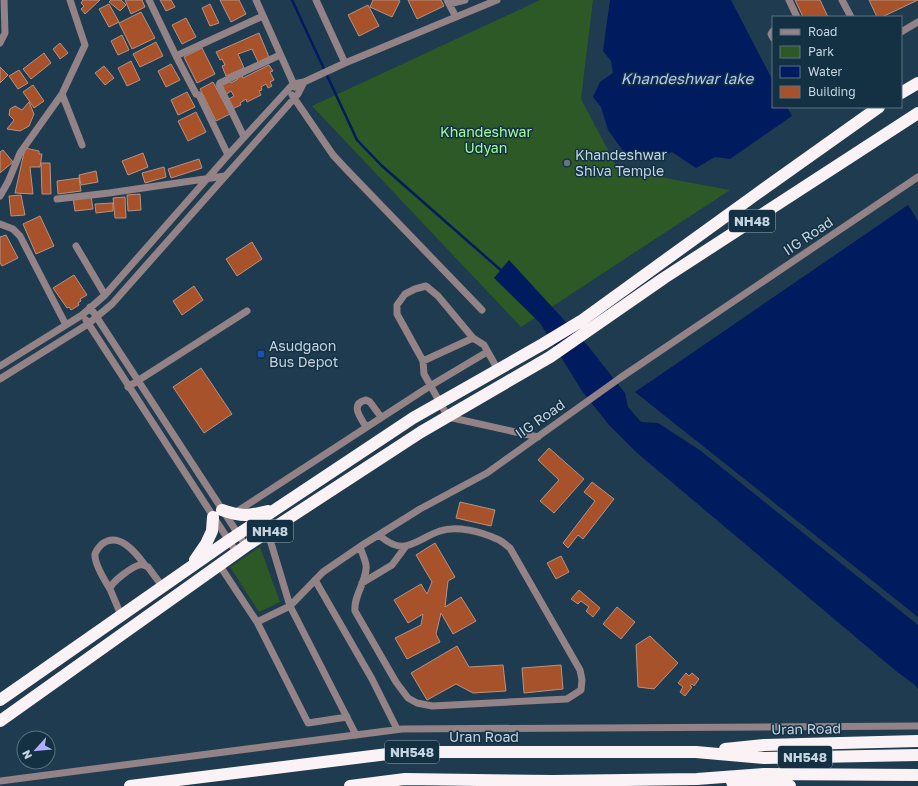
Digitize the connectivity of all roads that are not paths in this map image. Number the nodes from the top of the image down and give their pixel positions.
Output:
1 (4, 0) edge
2 (70, 0) edge
3 (149, 0) edge
4 (256, 0) edge
5 (316, 0) edge
6 (465, 0) edge
7 (497, 0) edge
8 (789, 0) edge
9 (843, 0) edge
10 (448, 2) edge
11 (263, 16) junction
12 (797, 16) edge
13 (851, 16) edge
14 (456, 17) junction
15 (918, 22) edge
16 (902, 31) edge
17 (0, 43) edge
18 (280, 55) junction
19 (176, 56) junction
20 (345, 63) junction
21 (307, 80) junction
22 (918, 83) edge
23 (291, 86) junction
24 (902, 92) edge
25 (62, 94) junction
26 (297, 96) junction
27 (878, 108) edge
28 (918, 113) edge
29 (244, 137) junction
30 (82, 146) dead end
31 (228, 155) junction
32 (225, 176) junction
33 (918, 178) edge
34 (207, 179) junction
35 (0, 196) edge
36 (57, 199) dead end
37 (0, 224) edge
38 (76, 246) dead end
39 (105, 295) junction
40 (90, 307) junction
41 (482, 310) dead end
42 (247, 311) dead end
43 (82, 314) junction
44 (96, 317) junction
45 (88, 324) junction
46 (66, 325) junction
47 (473, 338) junction
48 (487, 352) junction
49 (423, 361) junction
50 (0, 366) edge
51 (498, 370) junction
52 (0, 379) edge
53 (138, 381) junction
54 (128, 386) junction
55 (430, 386) junction
56 (440, 403) junction
57 (381, 417) junction
58 (448, 417) junction
59 (366, 427) junction
60 (538, 437) junction
61 (276, 508) junction
62 (222, 514) junction
63 (268, 533) junction
64 (379, 535) junction
65 (233, 537) junction
66 (406, 546) junction
67 (360, 547) junction
68 (241, 550) junction
69 (145, 565) junction
70 (191, 566) junction
71 (220, 566) junction
72 (315, 580) junction
73 (362, 583) junction
74 (162, 586) junction
75 (110, 589) junction
76 (290, 606) junction
77 (122, 615) junction
78 (257, 622) junction
79 (0, 700) edge
80 (347, 717) junction
81 (0, 721) edge
82 (916, 726) edge
83 (397, 729) junction
84 (356, 735) junction
85 (916, 741) edge
86 (696, 752) junction
87 (916, 755) edge
88 (916, 775) edge
89 (0, 780) edge
90 (405, 783) edge
91 (556, 783) edge
92 (698, 783) edge
93 (130, 786) edge
94 (350, 786) edge
95 (790, 786) edge

1 - 17 street
2 - 25 street
3 - 19 street
4 - 11 street
5 - 20 street
6 - 10 street
7 - 14 street
8 - 12 street
9 - 13 street
10 - 14 street
11 - 18 street
11 - 19 street
14 - 20 street
15 - 16 street
18 - 23 street
18 - 29 street
19 - 31 street
20 - 21 street
21 - 23 street
21 - 26 street
22 - 24 highway
23 - 26 street
23 - 29 street
25 - 30 street
25 - 35 street
26 - 32 street
26 - 41 street
27 - 51 highway, NH48
28 - 58 highway, NH48
29 - 31 street
31 - 34 street
32 - 34 street
32 - 44 street
33 - 60 street, IIG Road
34 - 36 street
34 - 39 street
37 - 46 street
38 - 39 street
39 - 40 street
40 - 43 street
40 - 44 street
42 - 53 street
43 - 45 street
43 - 46 street
44 - 45 street
44 - 53 street
45 - 52 street
45 - 54 street
46 - 50 street
47 - 48 street
47 - 49 street
47 - 49 street
48 - 51 street
48 - 55 street
49 - 55 street
51 - 56 highway, NH48
53 - 54 street
53 - 62 street
54 - 62 street
55 - 56 street
55 - 57 street
56 - 58 street
56 - 61 highway, NH48
57 - 59 street
57 - 59 street
58 - 60 street
58 - 63 highway, NH48
59 - 62 street
60 - 64 street, IIG Road
61 - 62 highway
61 - 65 highway, NH48
62 - 65 street
62 - 65 street
62 - 70 highway
63 - 68 highway, NH48
63 - 76 street
64 - 66 street
64 - 67 street, IIG Road
65 - 68 street
65 - 68 street
65 - 70 highway, NH48
66 - 73 street
66 - 73 street
67 - 72 street, IIG Road
67 - 73 street
68 - 71 highway, NH48
69 - 74 street
69 - 75 street
69 - 75 street
70 - 74 highway, NH48
71 - 78 street
71 - 81 highway, NH48
72 - 76 street, IIG Road
72 - 83 street
74 - 77 highway, NH48
75 - 77 street
76 - 78 street
76 - 80 street
77 - 79 highway, NH48
78 - 80 street
80 - 84 street
82 - 83 street
83 - 84 street
84 - 89 street
85 - 86 highway, Uran Road / NH548
86 - 87 highway, Uran Road / NH548
86 - 93 highway, Uran Road / NH548
88 - 92 highway, NH548
90 - 91 highway, NH548
90 - 94 highway, NH548
91 - 92 highway, NH548
92 - 95 highway, NH548

